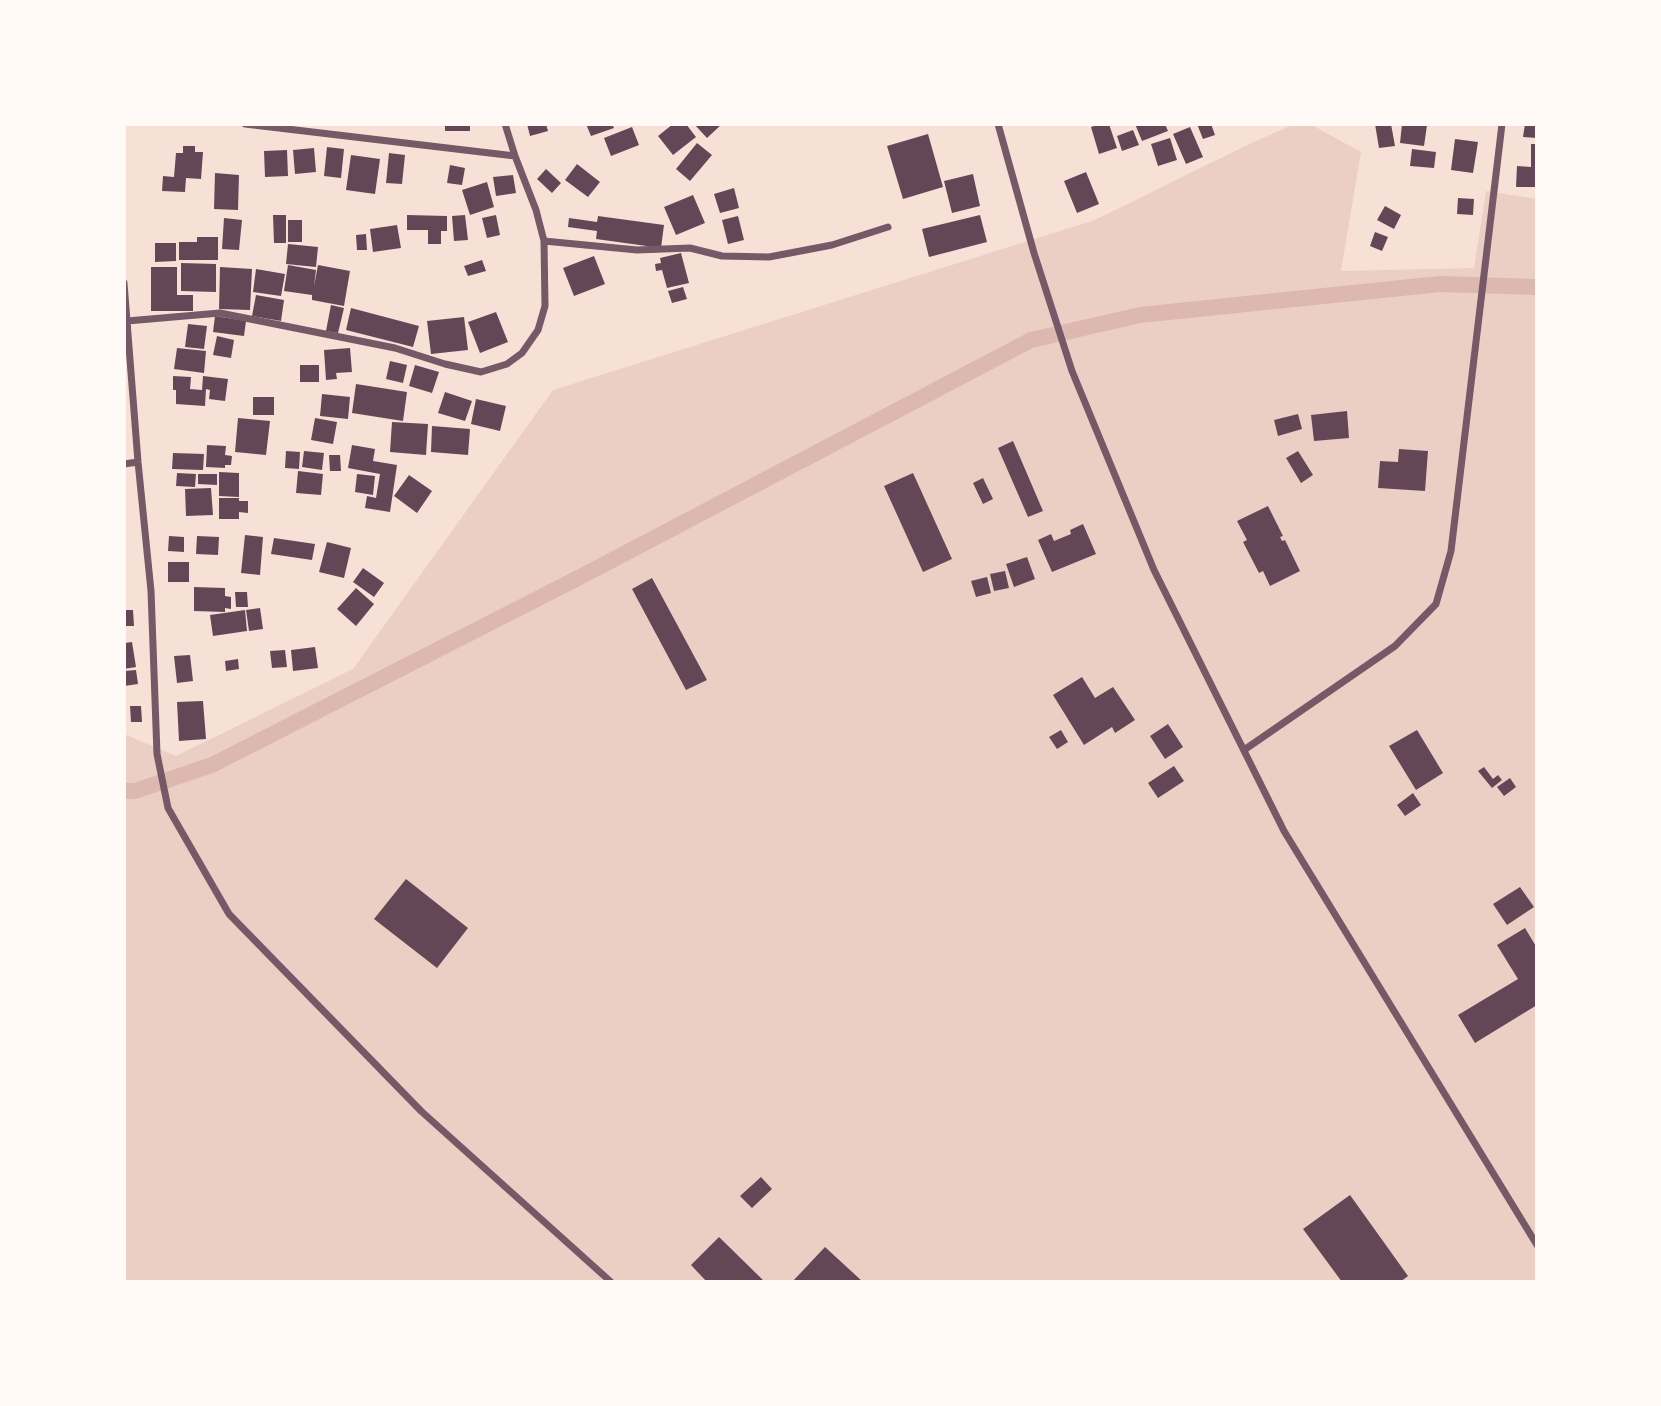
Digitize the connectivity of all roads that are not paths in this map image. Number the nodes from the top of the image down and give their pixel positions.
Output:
1 (245, 124) edge
2 (505, 124) edge
3 (998, 124) edge
4 (1502, 124) edge
5 (515, 156) junction
6 (888, 227) dead end
7 (544, 241) junction
8 (124, 283) edge
9 (127, 321) junction
10 (138, 462) junction
11 (124, 464) edge
12 (1244, 750) junction
13 (1537, 1245) edge
14 (611, 1282) edge

1 - 5 street
2 - 5 street
3 - 12 street
4 - 12 street
5 - 7 street
6 - 7 street
7 - 9 street
8 - 9 street
9 - 10 street
10 - 11 street
10 - 14 street
12 - 13 street

